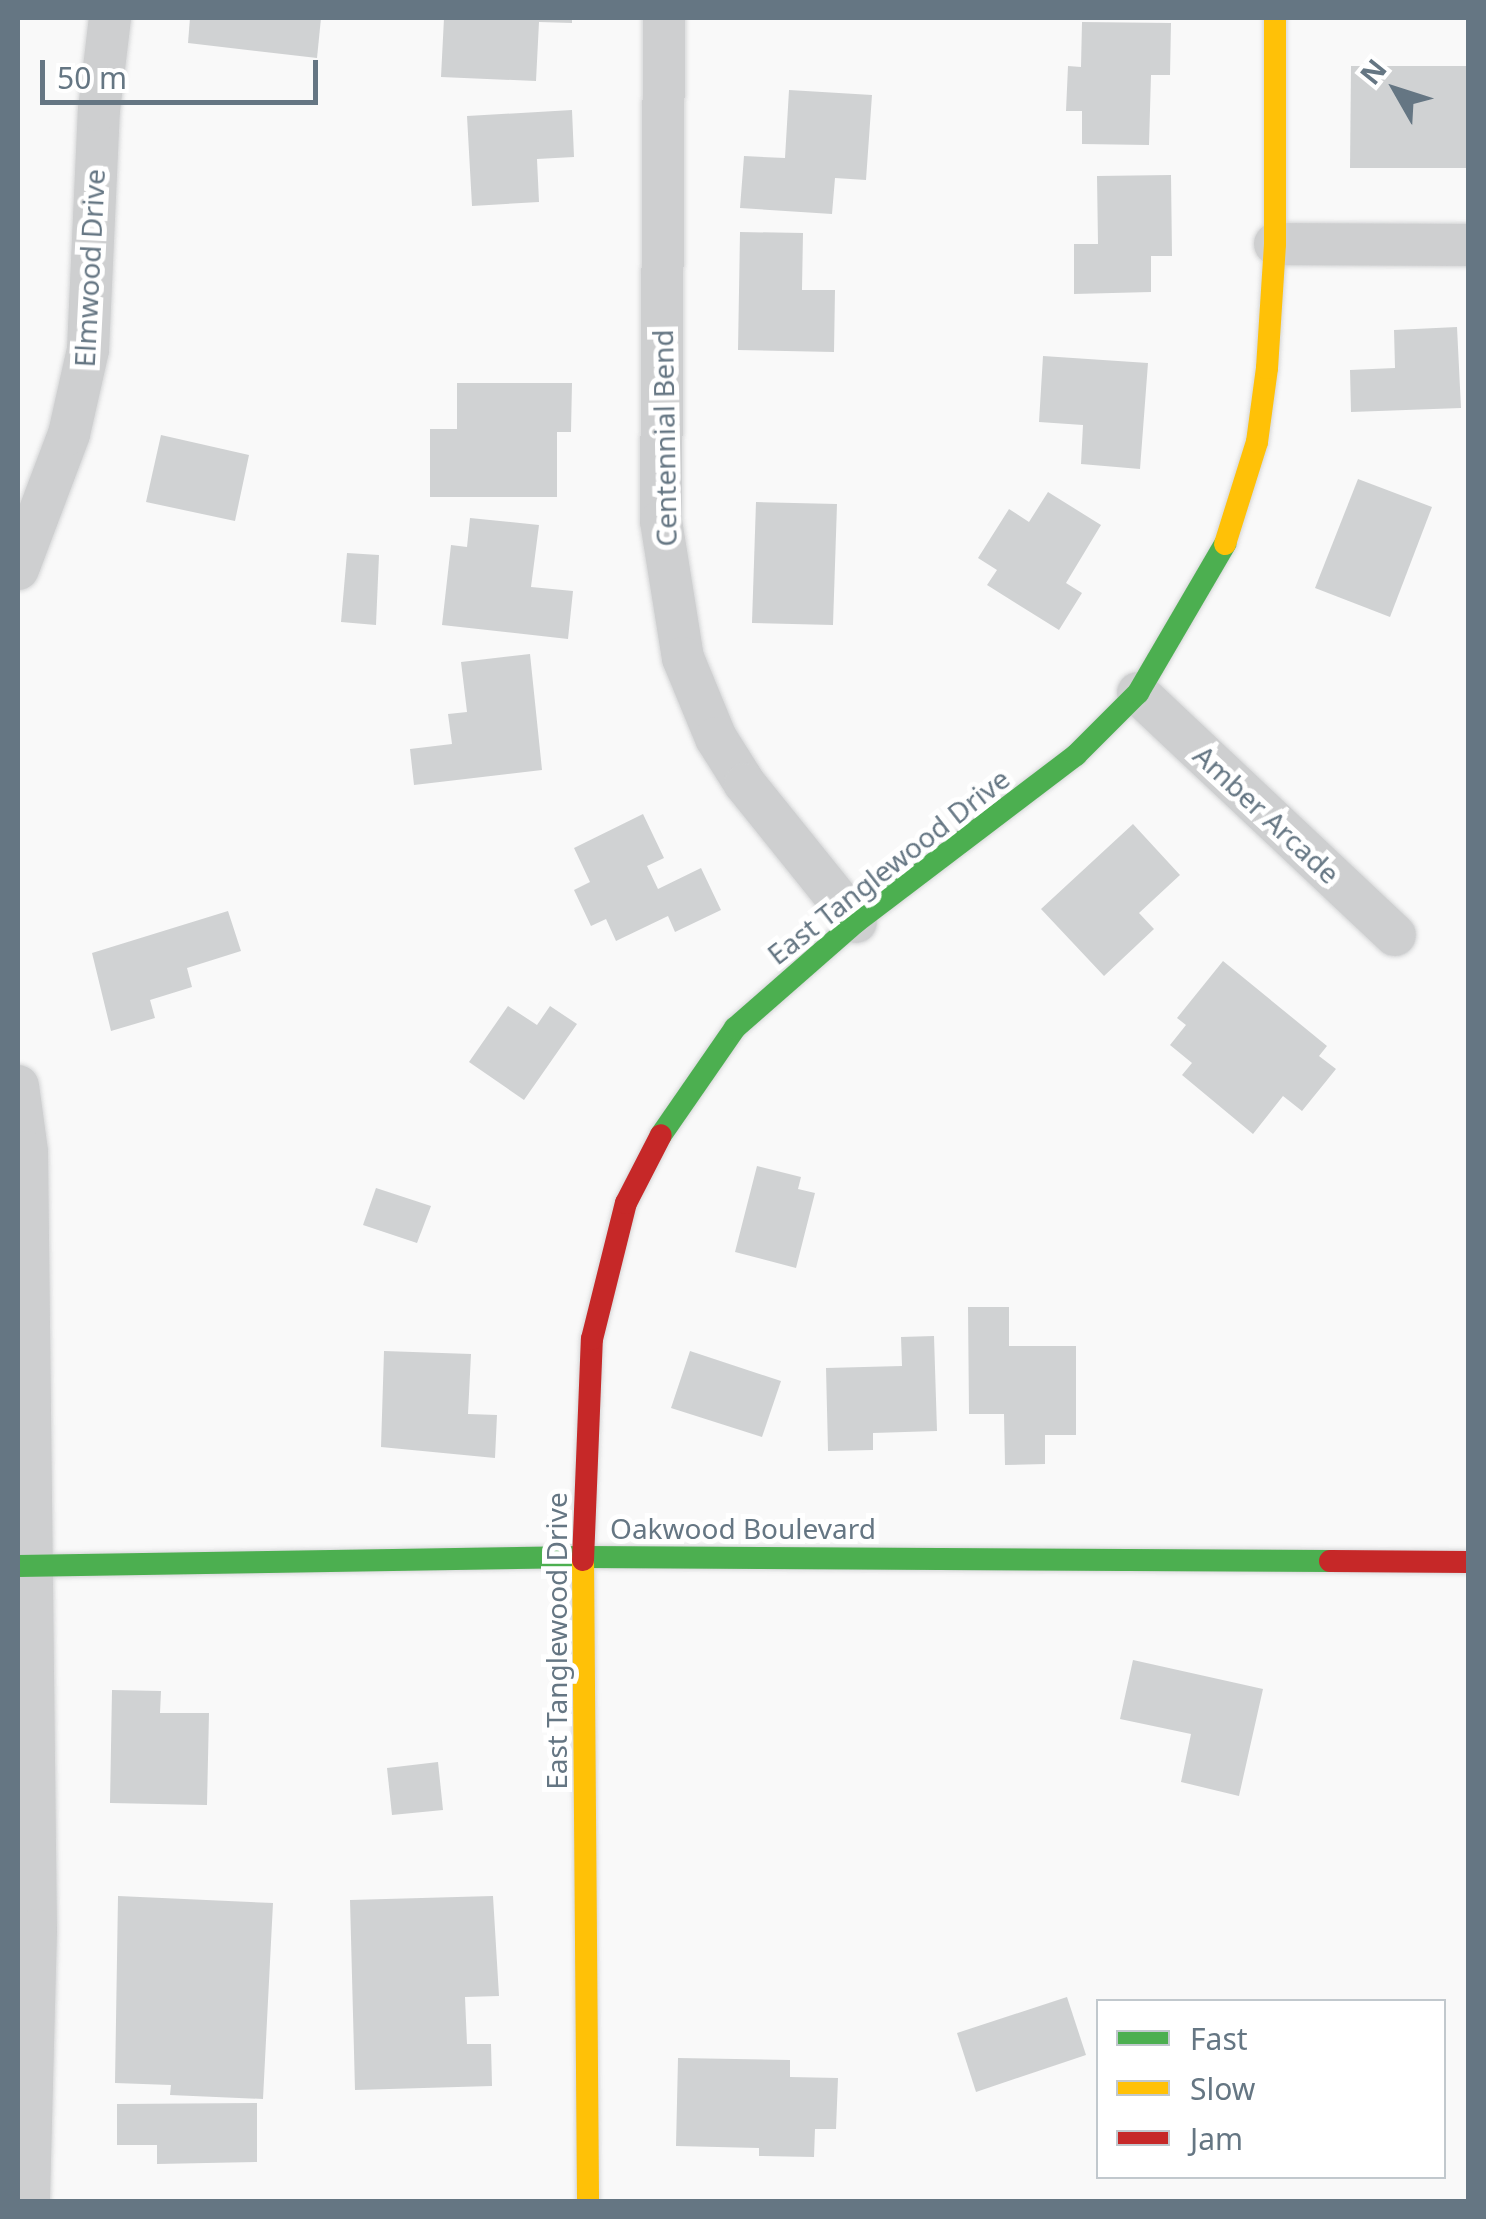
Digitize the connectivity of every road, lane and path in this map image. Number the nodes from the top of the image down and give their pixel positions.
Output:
1 (110, 18) edge
2 (664, 18) edge
3 (1275, 18) edge
4 (1275, 244) junction
5 (1468, 246) edge
6 (18, 569) edge
7 (1138, 693) junction
8 (856, 922) junction
9 (1395, 934) dead end
10 (18, 1086) edge
11 (584, 1557) junction
12 (1468, 1562) edge
13 (23, 1566) edge
14 (27, 1930) edge
15 (29, 2202) edge
16 (588, 2202) edge

1 - 6 street, Elmwood Drive
2 - 8 street, Centennial Bend
3 - 4 street, East Tanglewood Drive
4 - 5 street
4 - 7 street, East Tanglewood Drive
7 - 8 street, East Tanglewood Drive
7 - 9 street, Amber Arcade
8 - 11 street, East Tanglewood Drive
10 - 13 street
11 - 12 street, Oakwood Boulevard
11 - 13 street, Oakwood Boulevard
11 - 16 street, East Tanglewood Drive
13 - 14 street
14 - 15 street

